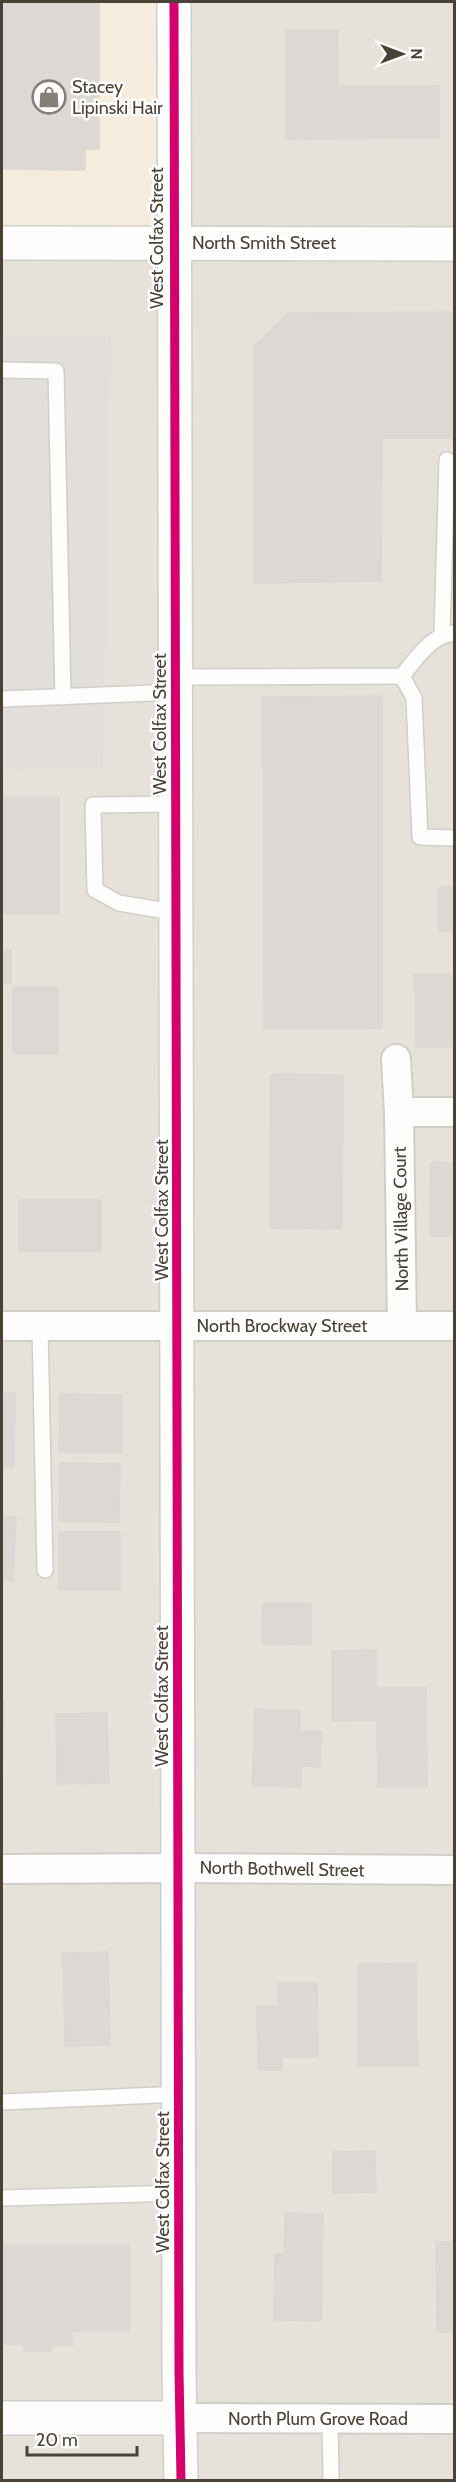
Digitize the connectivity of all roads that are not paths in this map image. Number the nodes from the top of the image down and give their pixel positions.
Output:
1 (174, 2) edge
2 (2, 243) edge
3 (173, 243) junction
4 (454, 244) edge
5 (2, 370) edge
6 (447, 460) dead end
7 (448, 633) edge
8 (402, 676) junction
9 (177, 684) junction
10 (63, 696) junction
11 (2, 699) edge
12 (177, 804) junction
13 (454, 838) edge
14 (178, 913) junction
15 (396, 1059) dead end
16 (399, 1112) junction
17 (454, 1112) edge
18 (2, 1326) edge
19 (40, 1326) junction
20 (178, 1326) junction
21 (402, 1326) junction
22 (454, 1326) edge
23 (45, 1570) dead end
24 (179, 1868) junction
25 (2, 1869) edge
26 (454, 1870) edge
27 (180, 2094) junction
28 (2, 2102) edge
29 (180, 2193) junction
30 (2, 2198) edge
31 (2, 2418) edge
32 (181, 2418) junction
33 (330, 2419) junction
34 (454, 2419) edge
35 (182, 2481) edge
36 (331, 2481) edge

1 - 3 street, West Colfax Street
2 - 3 street, North Smith Street
3 - 4 street, North Smith Street
3 - 9 street, West Colfax Street
5 - 10 lane
6 - 7 lane
7 - 8 lane
8 - 9 lane
8 - 13 lane
9 - 10 lane
9 - 12 street, West Colfax Street
10 - 11 lane
12 - 14 street, West Colfax Street
12 - 14 lane
14 - 20 street, West Colfax Street
15 - 16 street, North Village Court
16 - 17 street
16 - 21 street, North Village Court
18 - 19 street, North Brockway Street
19 - 20 street, North Brockway Street
19 - 23 lane
20 - 21 street, North Brockway Street
20 - 24 street, West Colfax Street
21 - 22 street, North Brockway Street
24 - 25 street, North Bothwell Street
24 - 26 street, North Bothwell Street
24 - 27 street, West Colfax Street
27 - 28 lane
27 - 29 street, West Colfax Street
29 - 30 lane
29 - 32 street, West Colfax Street
31 - 32 street, North Plum Grove Road
32 - 33 street, North Plum Grove Road
32 - 35 street, West Colfax Street
33 - 34 street, North Plum Grove Road
33 - 36 lane

